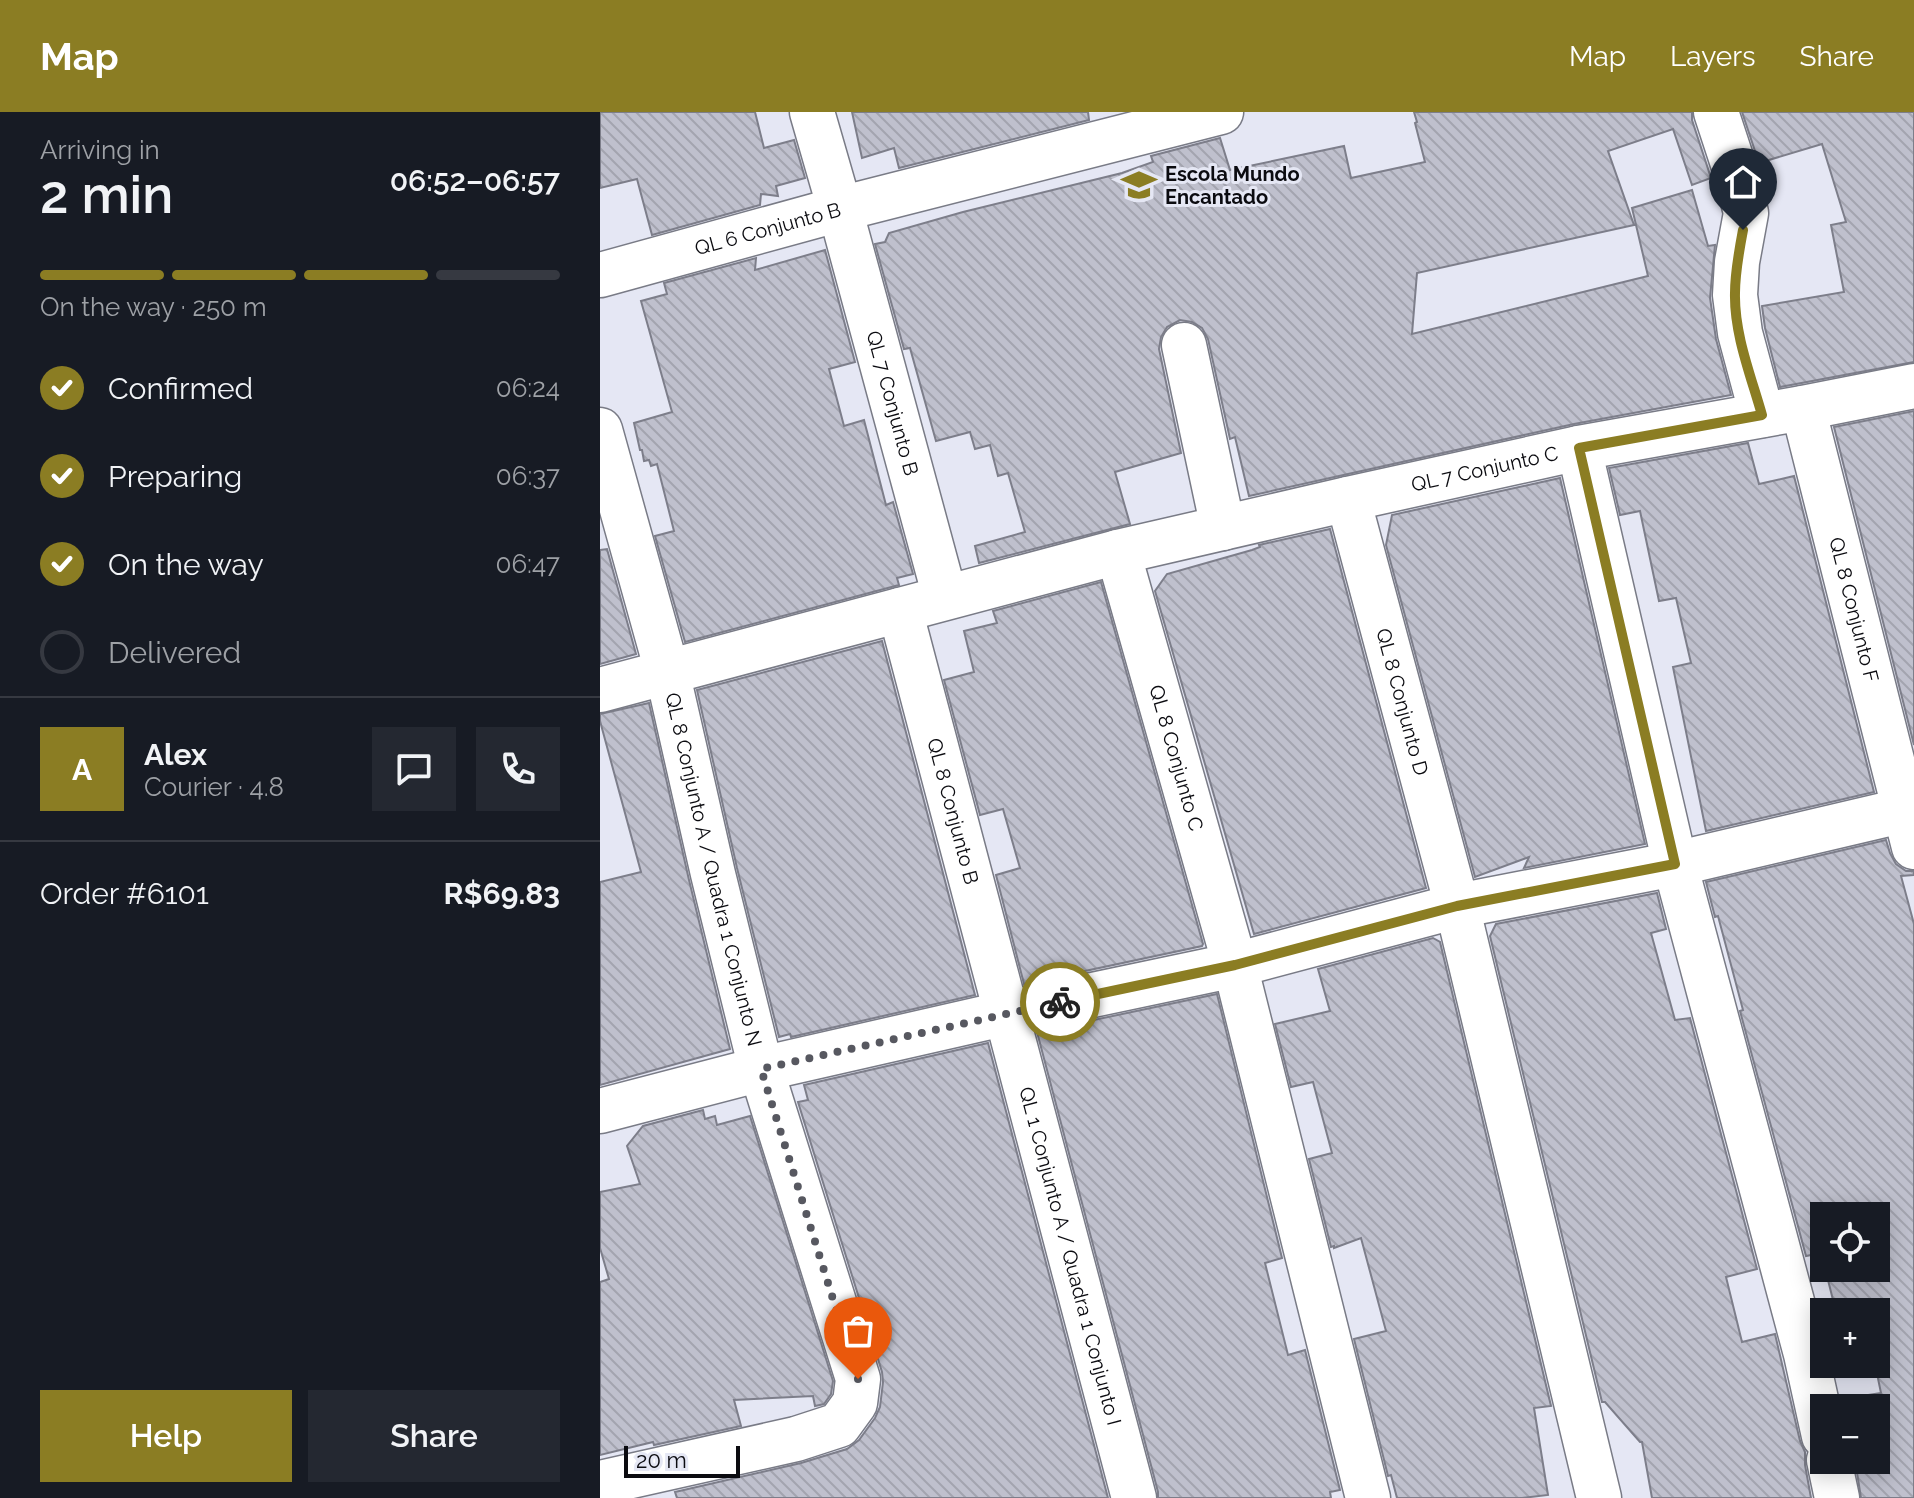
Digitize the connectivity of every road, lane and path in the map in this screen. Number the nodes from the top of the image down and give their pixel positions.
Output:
1 (812, 112) edge
2 (1221, 112) edge
3 (1716, 112) edge
4 (1110, 126) edge
5 (840, 209) junction
6 (600, 275) edge
7 (1184, 345) dead end
8 (1914, 386) edge
9 (1782, 412) junction
10 (600, 430) edge
11 (1579, 448) junction
12 (1348, 499) junction
13 (1223, 528) junction
14 (1118, 552) junction
15 (945, 597) junction
16 (900, 610) junction
17 (667, 671) junction
18 (600, 690) edge
19 (1911, 821) edge
20 (1675, 864) junction
21 (1457, 906) junction
22 (1235, 965) junction
23 (1007, 1013) junction
24 (761, 1069) junction
25 (600, 1111) edge
26 (1815, 1394) edge
27 (1832, 1474) edge
28 (600, 1483) edge
29 (1134, 1498) edge
30 (1368, 1498) edge
31 (1599, 1498) edge
32 (1837, 1498) edge

1 - 5 street, QL 6 Conjunto B
2 - 4 street
3 - 9 street, QL 8 Conjunto F
4 - 5 street
5 - 6 street, QL 6 Conjunto B
5 - 15 street, QL 7 Conjunto B
7 - 13 street
8 - 9 street, QL 7 Conjunto C
9 - 11 street, QL 7 Conjunto C
9 - 19 street, QL 8 Conjunto F
10 - 17 street, QL 8 Conjunto A / Quadra 1 Conjunto N
11 - 12 street, QL 7 Conjunto C
11 - 20 street
12 - 13 street, QL 7 Conjunto C
12 - 21 street, QL 8 Conjunto D
13 - 14 street, QL 7 Conjunto C
14 - 15 street
14 - 22 street, QL 8 Conjunto C
15 - 16 street
16 - 17 street
16 - 23 street, QL 8 Conjunto B
17 - 18 street
17 - 24 street, QL 8 Conjunto A / Quadra 1 Conjunto N
19 - 20 street
20 - 21 street
20 - 26 street
21 - 22 street
21 - 31 street, QL 8 Conjunto D
22 - 23 street
22 - 30 street, QL 8 Conjunto C
23 - 24 street
23 - 29 street, QL 1 Conjunto A / Quadra 1 Conjunto I
24 - 25 street
24 - 28 street, QL 8 Conjunto A / Quadra 1 Conjunto N
27 - 32 street

